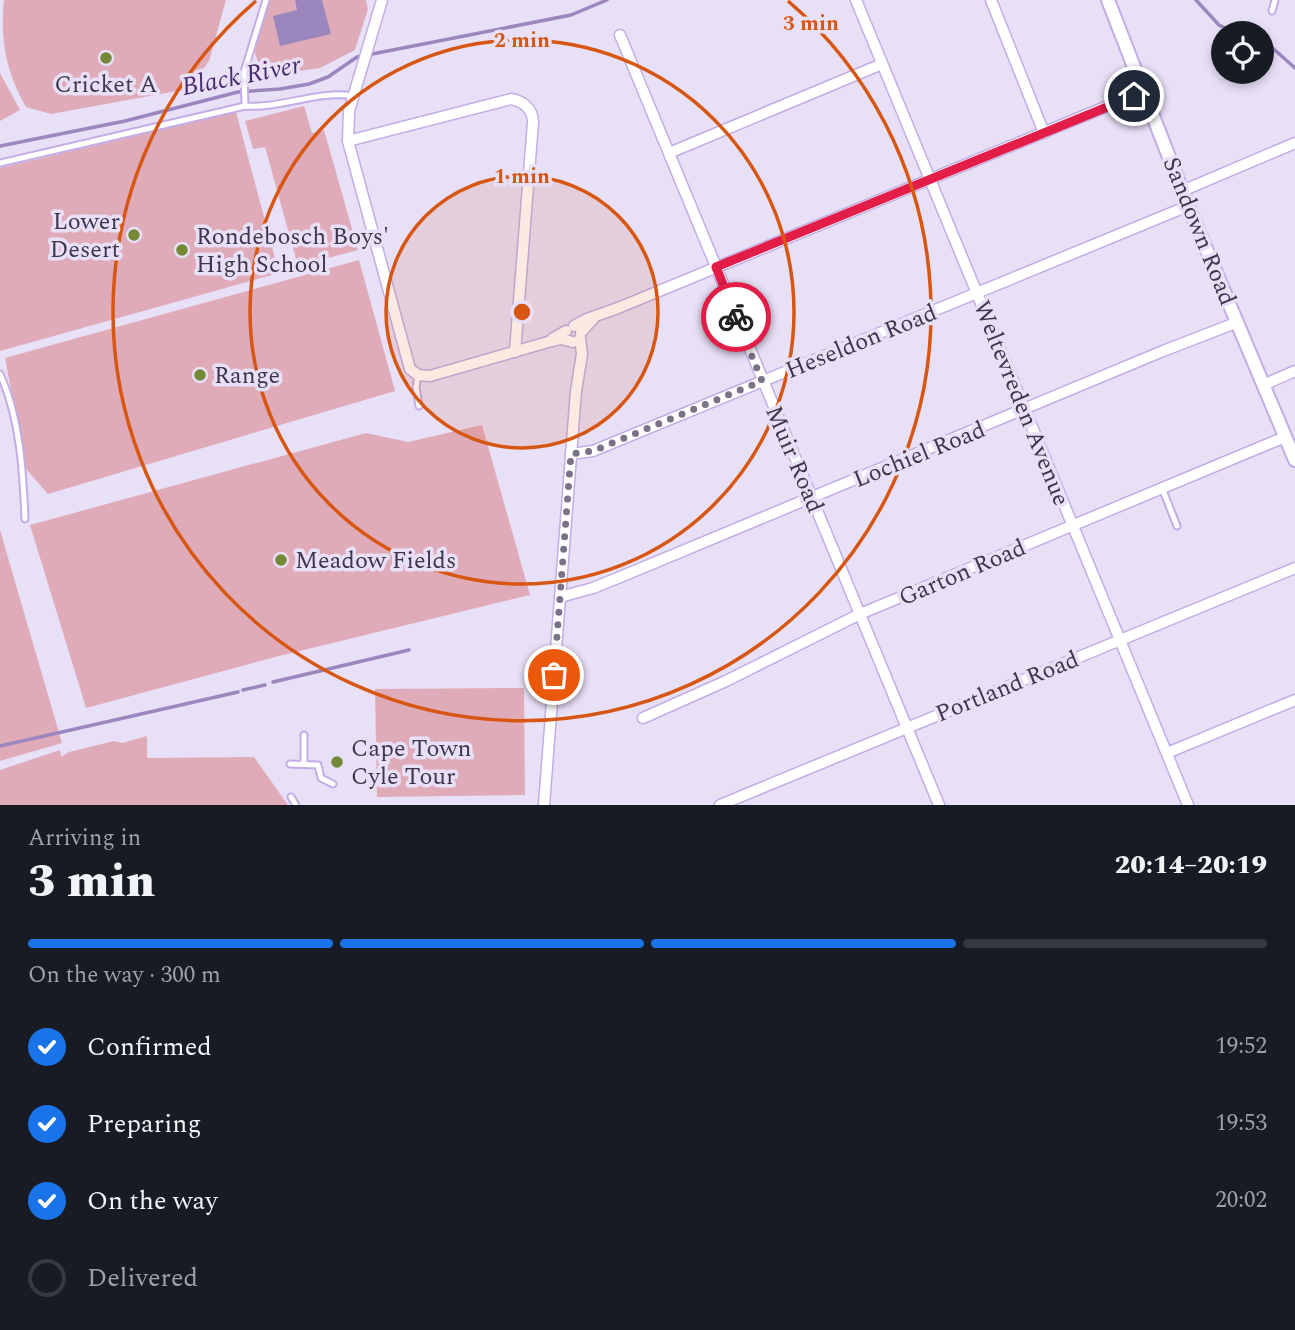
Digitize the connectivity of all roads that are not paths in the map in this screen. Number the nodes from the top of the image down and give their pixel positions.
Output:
1 (266, 0) edge
2 (382, 0) edge
3 (856, 0) edge
4 (1108, 0) edge
5 (1275, 0) edge
6 (992, 4) edge
7 (1272, 11) dead end
8 (620, 35) dead end
9 (882, 64) junction
10 (1144, 91) junction
11 (354, 96) junction
12 (245, 106) junction
13 (1044, 133) junction
14 (348, 141) junction
15 (1295, 143) edge
16 (669, 153) junction
17 (0, 163) edge
18 (929, 180) junction
19 (1182, 191) junction
20 (1188, 206) junction
21 (716, 267) junction
22 (976, 293) junction
23 (1238, 322) junction
24 (574, 335) junction
25 (515, 352) junction
26 (1295, 371) edge
27 (0, 374) edge
28 (418, 376) junction
29 (762, 381) junction
30 (1263, 384) junction
31 (419, 407) dead end
32 (1025, 410) junction
33 (1286, 437) junction
34 (571, 454) junction
35 (1295, 460) edge
36 (1162, 488) junction
37 (811, 498) junction
38 (25, 519) dead end
39 (1072, 525) junction
40 (1177, 526) dead end
41 (1295, 568) edge
42 (560, 597) junction
43 (860, 614) junction
44 (1120, 640) junction
45 (1295, 700) edge
46 (643, 718) dead end
47 (906, 728) junction
48 (304, 736) dead end
49 (1167, 752) junction
50 (290, 764) dead end
51 (304, 764) junction
52 (333, 784) dead end
53 (291, 797) dead end
54 (296, 805) edge
55 (544, 805) edge
56 (720, 805) edge
57 (939, 805) edge
58 (1188, 805) edge

1 - 12 lane
2 - 11 street
3 - 9 street, Weltevreden Avenue
4 - 10 street, Sandown Road
5 - 7 lane
6 - 13 street
8 - 16 street, Muir Road
9 - 16 street
9 - 18 street, Weltevreden Avenue
10 - 13 street
10 - 19 street, Sandown Road
11 - 12 lane
11 - 14 street
12 - 17 lane
13 - 18 street
14 - 25 street
14 - 28 street
15 - 19 street
16 - 21 street, Muir Road
18 - 21 street
18 - 22 street, Weltevreden Avenue
19 - 20 street, Sandown Road
20 - 22 street, Heseldon Road
20 - 23 street, Sandown Road
21 - 24 street
21 - 29 street, Muir Road
22 - 29 street, Heseldon Road
22 - 32 street, Weltevreden Avenue
23 - 30 street, Sandown Road
23 - 32 street, Lochiel Road
24 - 25 street
24 - 34 street
25 - 28 street
26 - 30 street
27 - 38 lane
28 - 31 lane
29 - 34 street, Heseldon Road
29 - 37 street, Muir Road
30 - 33 street, Sandown Road
32 - 37 street, Lochiel Road
32 - 39 street, Weltevreden Avenue
33 - 35 street, Sandown Road
33 - 36 street, Garton Road
34 - 42 street
36 - 39 street, Garton Road
36 - 40 lane
37 - 42 street, Lochiel Road
37 - 43 street, Muir Road
39 - 43 street, Garton Road
39 - 44 street, Weltevreden Avenue
41 - 44 street, Portland Road
42 - 55 street
43 - 46 street, Garton Road
43 - 47 street, Muir Road
44 - 47 street, Portland Road
44 - 49 street, Weltevreden Avenue
45 - 49 street
47 - 56 street, Portland Road
47 - 57 street, Muir Road
48 - 51 lane
49 - 58 street, Weltevreden Avenue
50 - 51 lane
51 - 52 lane
53 - 54 lane

